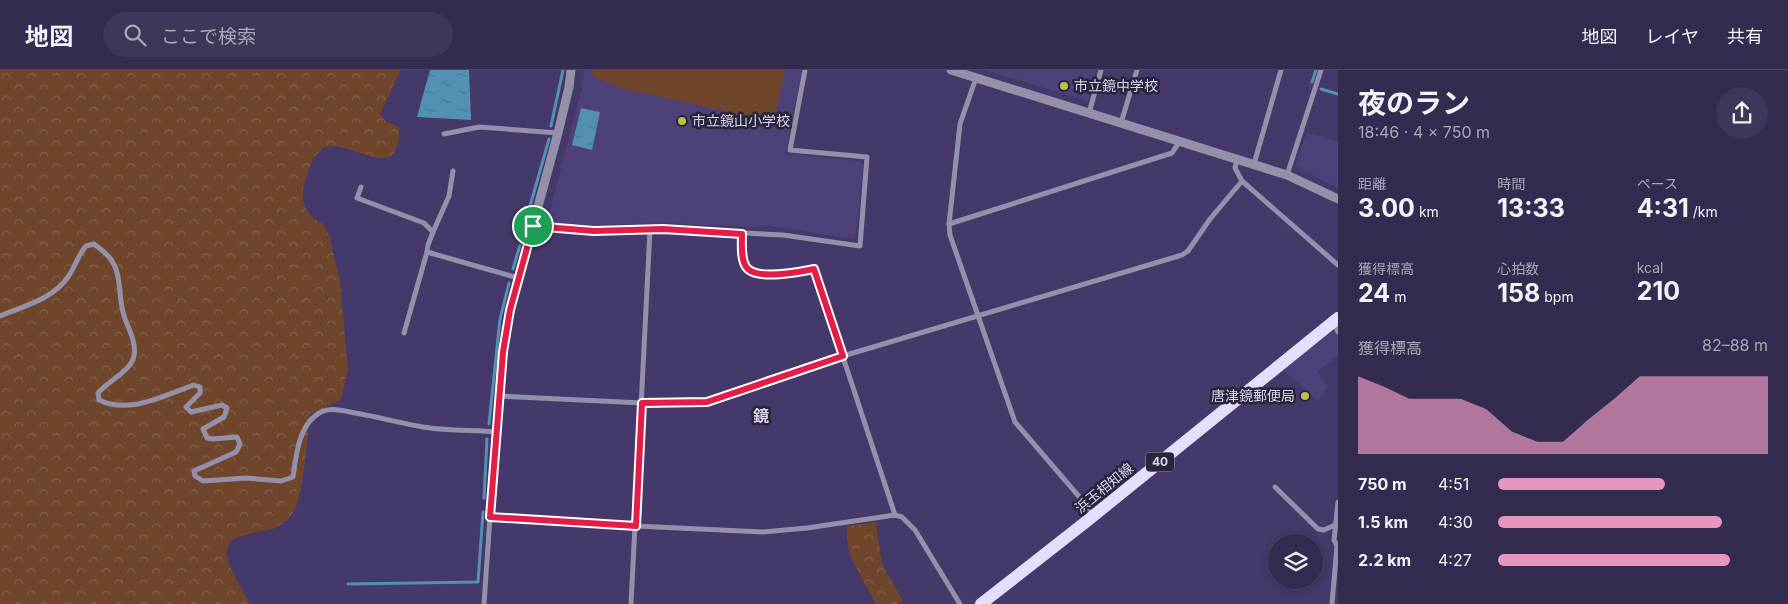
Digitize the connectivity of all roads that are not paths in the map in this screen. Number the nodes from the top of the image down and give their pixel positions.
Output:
1 (571, 70) edge
2 (805, 70) edge
3 (951, 70) edge
4 (1101, 70) edge
5 (1136, 70) edge
6 (1281, 70) edge
7 (1321, 70) edge
8 (976, 78) junction
9 (1089, 113) junction
10 (1121, 123) junction
11 (558, 132) junction
12 (444, 134) dead end
13 (1180, 142) junction
14 (1237, 159) junction
15 (1254, 164) junction
16 (453, 171) dead end
17 (1287, 175) junction
18 (1242, 181) junction
19 (362, 187) dead end
20 (1338, 199) edge
21 (949, 224) junction
22 (533, 226) junction
23 (650, 230) junction
24 (433, 232) junction
25 (742, 234) junction
26 (427, 252) junction
27 (1338, 265) edge
28 (518, 278) junction
29 (0, 316) edge
30 (978, 316) junction
31 (1337, 323) edge
32 (404, 333) dead end
33 (843, 356) junction
34 (500, 396) junction
35 (642, 403) junction
36 (497, 432) junction
37 (1275, 487) dead end
38 (1338, 502) edge
39 (894, 515) junction
40 (1095, 515) junction
41 (490, 517) junction
42 (1335, 525) junction
43 (636, 526) junction
44 (1337, 547) edge
45 (484, 604) edge
46 (631, 604) edge
47 (960, 604) edge
48 (981, 604) edge
49 (1332, 604) edge

1 - 11 street
2 - 25 street
3 - 8 street
4 - 9 street
5 - 10 street
6 - 15 street
7 - 17 street
8 - 9 street
8 - 21 street
9 - 10 street
10 - 13 street
11 - 12 street
11 - 22 street
13 - 14 street
13 - 21 street
14 - 15 street
14 - 18 street
15 - 17 street
16 - 24 street
17 - 20 street
18 - 27 street
18 - 30 street
19 - 24 street
21 - 30 street
22 - 23 street
22 - 28 street
23 - 25 street
23 - 35 street
24 - 26 street
25 - 33 street
26 - 28 street
26 - 32 street
28 - 34 street
29 - 36 street
30 - 33 street
30 - 40 street
31 - 40 main road, 浜玉相知線 / 40
33 - 35 street
33 - 39 street
34 - 35 street
34 - 36 street
35 - 43 street
36 - 41 street
37 - 42 street
38 - 42 street
39 - 43 street
39 - 47 street
40 - 48 main road, 浜玉相知線 / 40
41 - 43 street
41 - 45 street
42 - 44 street
43 - 46 street
44 - 49 street

